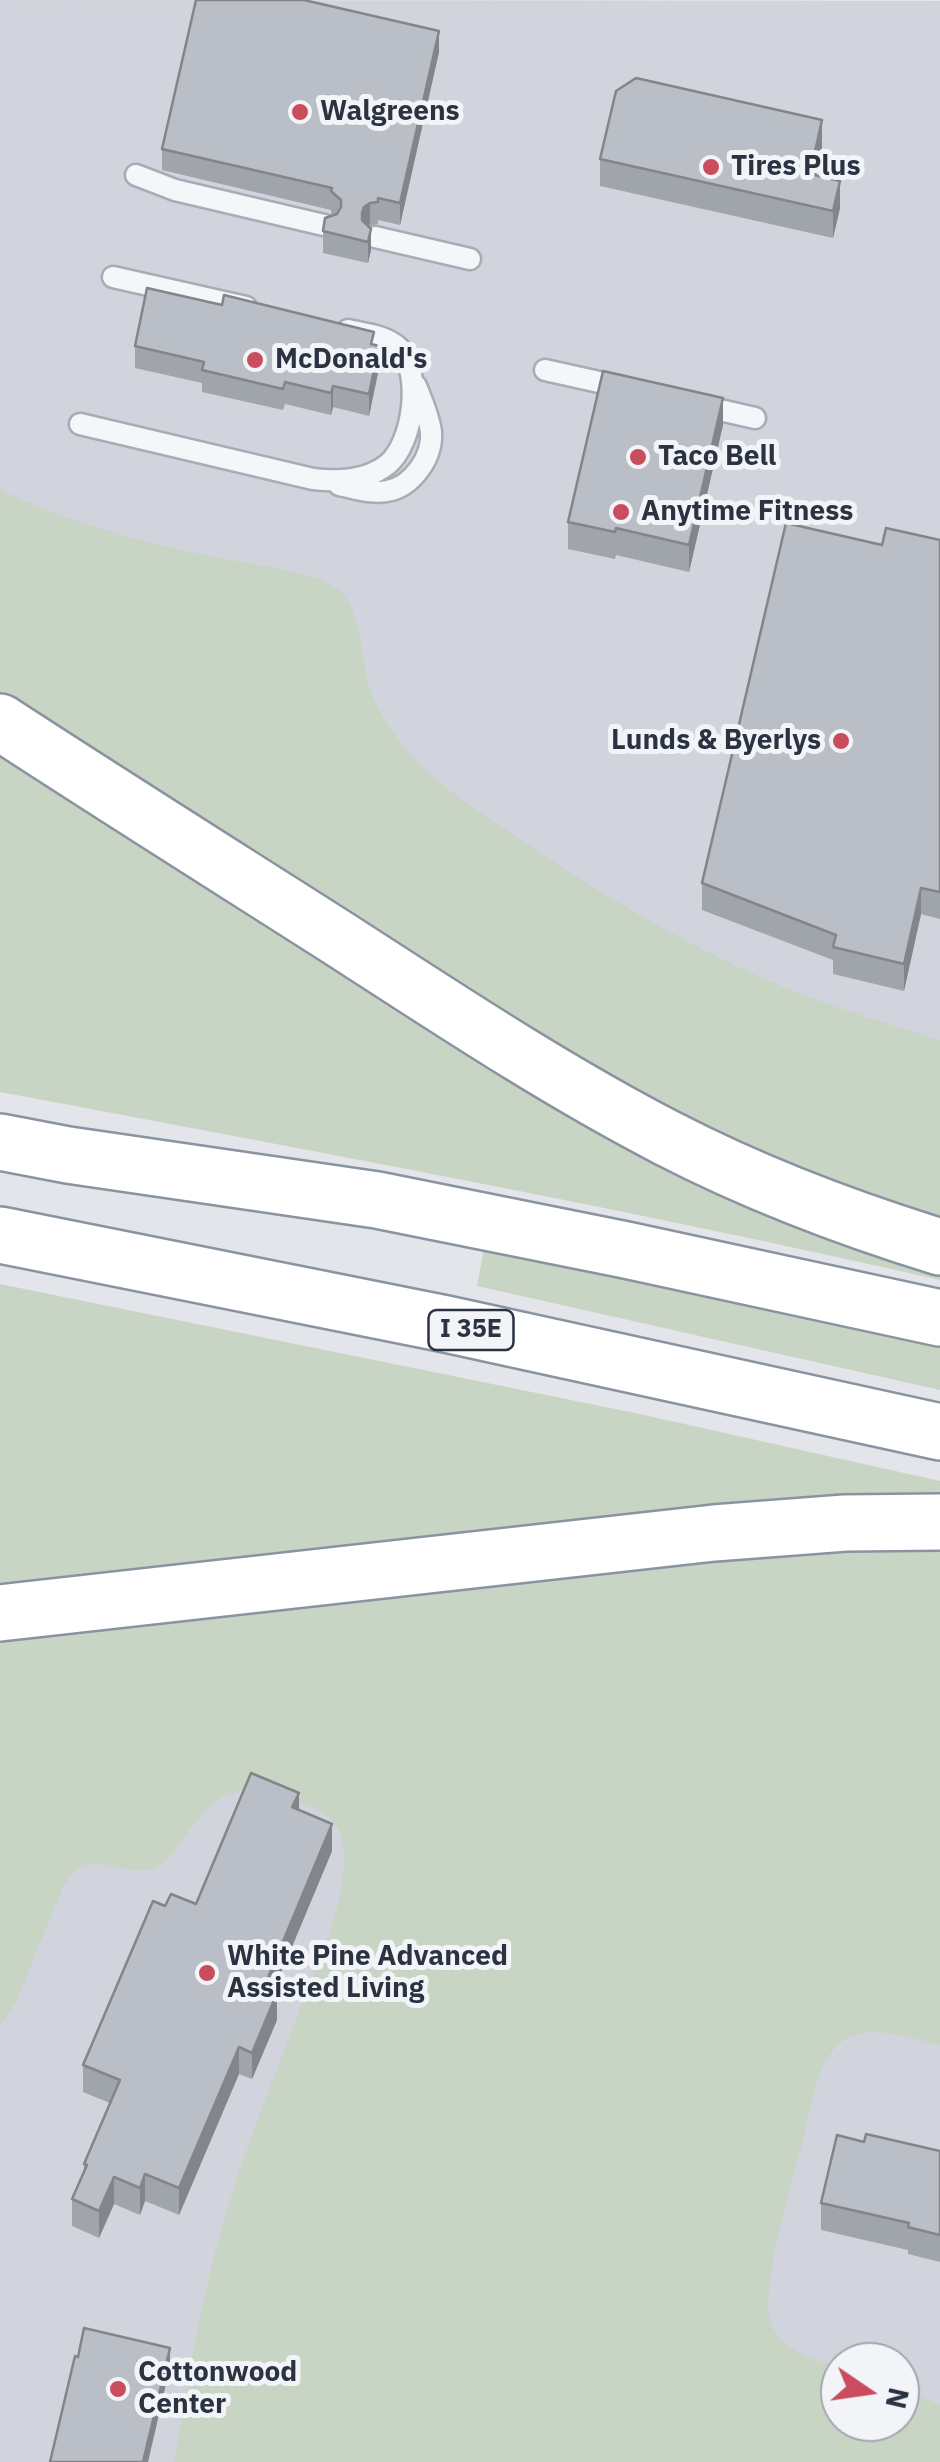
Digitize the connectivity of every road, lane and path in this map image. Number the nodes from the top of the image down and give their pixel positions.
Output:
1 (136, 174) dead end
2 (328, 226) edge
3 (374, 237) edge
4 (470, 259) dead end
5 (113, 277) dead end
6 (261, 310) edge
7 (334, 327) edge
8 (545, 370) dead end
9 (640, 392) edge
10 (678, 400) edge
11 (754, 418) dead end
12 (80, 424) dead end
13 (0, 722) edge
14 (0, 1142) edge
15 (0, 1235) edge
16 (940, 1248) edge
17 (940, 1318) edge
18 (940, 1432) edge
19 (940, 1522) edge
20 (0, 1613) edge

1 - 2 lane
3 - 4 lane
5 - 6 lane
7 - 12 lane
8 - 9 lane
10 - 11 lane
13 - 16 highway
14 - 17 highway
15 - 18 highway, I 35E
19 - 20 highway

